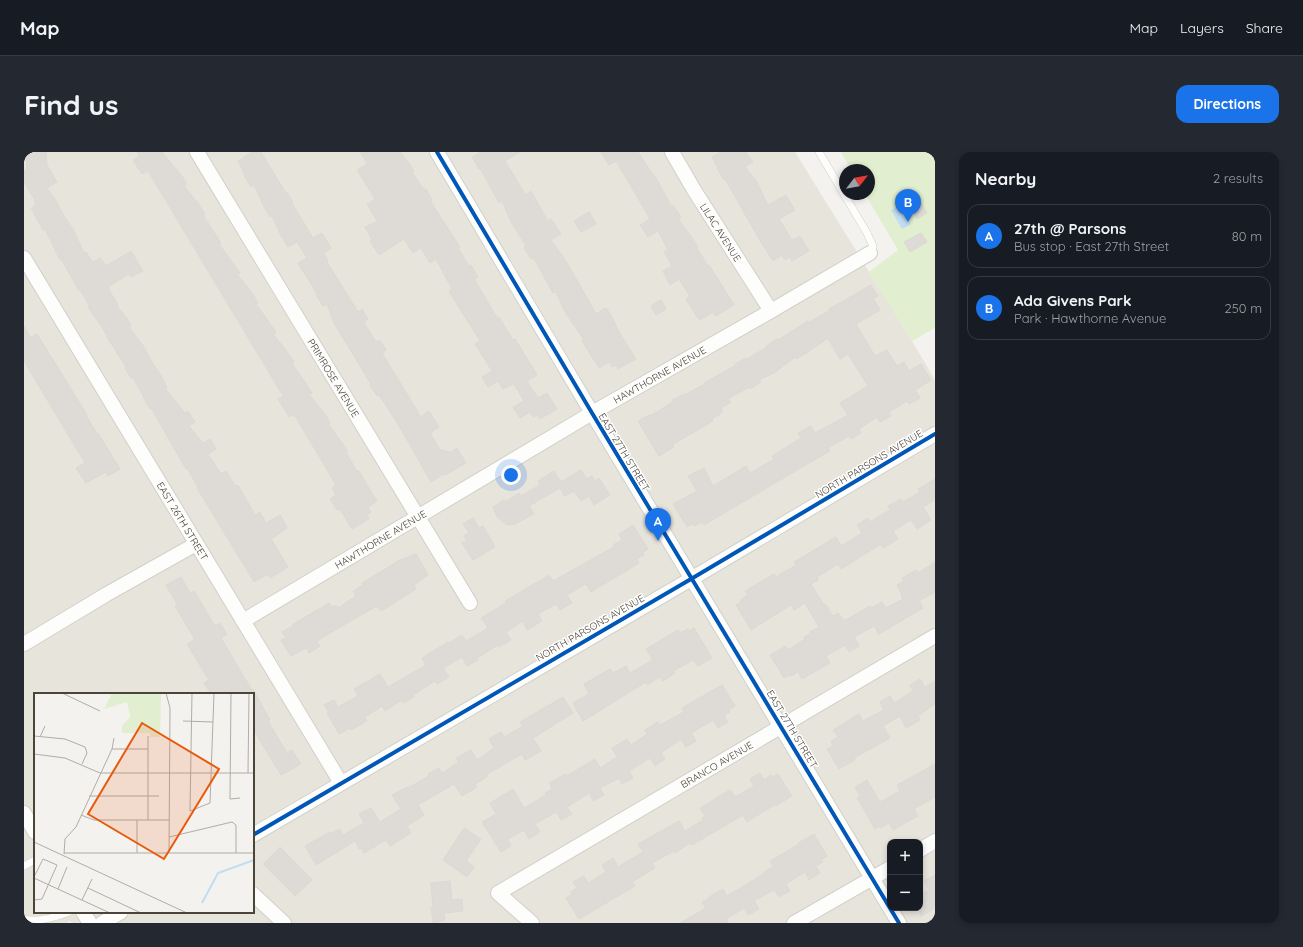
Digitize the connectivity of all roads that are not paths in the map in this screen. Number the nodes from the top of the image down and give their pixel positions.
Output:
1 (197, 152) edge
2 (437, 152) edge
3 (672, 152) edge
4 (819, 152) edge
5 (870, 253) joint
6 (24, 258) edge
7 (771, 312) junction
8 (592, 413) junction
9 (935, 434) edge
10 (418, 517) junction
11 (196, 544) junction
12 (691, 579) junction
13 (470, 603) dead end
14 (243, 621) junction
15 (935, 636) edge
16 (24, 644) edge
17 (781, 727) junction
18 (342, 783) junction
19 (24, 813) edge
20 (34, 830) edge
21 (254, 834) edge
22 (935, 841) edge
23 (923, 848) edge
24 (34, 861) edge
25 (24, 866) edge
26 (887, 870) edge
27 (872, 878) junction
28 (254, 895) edge
29 (65, 913) edge
30 (84, 913) edge
31 (119, 913) edge
32 (24, 919) edge
33 (90, 923) edge
34 (102, 923) edge
35 (284, 923) edge
36 (532, 923) edge
37 (794, 923) edge
38 (899, 923) edge

1 - 10 street, PRIMROSE AVENUE
2 - 8 street, EAST 27TH STREET
3 - 7 street, LILAC AVENUE
4 - 5 lane
5 - 7 street, HAWTHORNE AVENUE
6 - 11 street, EAST 26TH STREET
7 - 8 street, HAWTHORNE AVENUE
8 - 10 street, HAWTHORNE AVENUE
8 - 12 street, EAST 27TH STREET
9 - 12 street, NORTH PARSONS AVENUE
10 - 13 street, PRIMROSE AVENUE
10 - 14 street, HAWTHORNE AVENUE
11 - 14 street, EAST 26TH STREET
11 - 16 street
12 - 17 street, EAST 27TH STREET
12 - 18 street, NORTH PARSONS AVENUE
14 - 18 street, EAST 26TH STREET
15 - 17 street, BRANCO AVENUE
17 - 27 street, EAST 27TH STREET
17 - 36 street, BRANCO AVENUE
18 - 21 street, NORTH PARSONS AVENUE
19 - 20 street
22 - 23 street
24 - 25 lane
26 - 27 street
27 - 37 street
27 - 38 street, EAST 27TH STREET
28 - 35 street
29 - 32 lane
30 - 33 street
31 - 34 street

